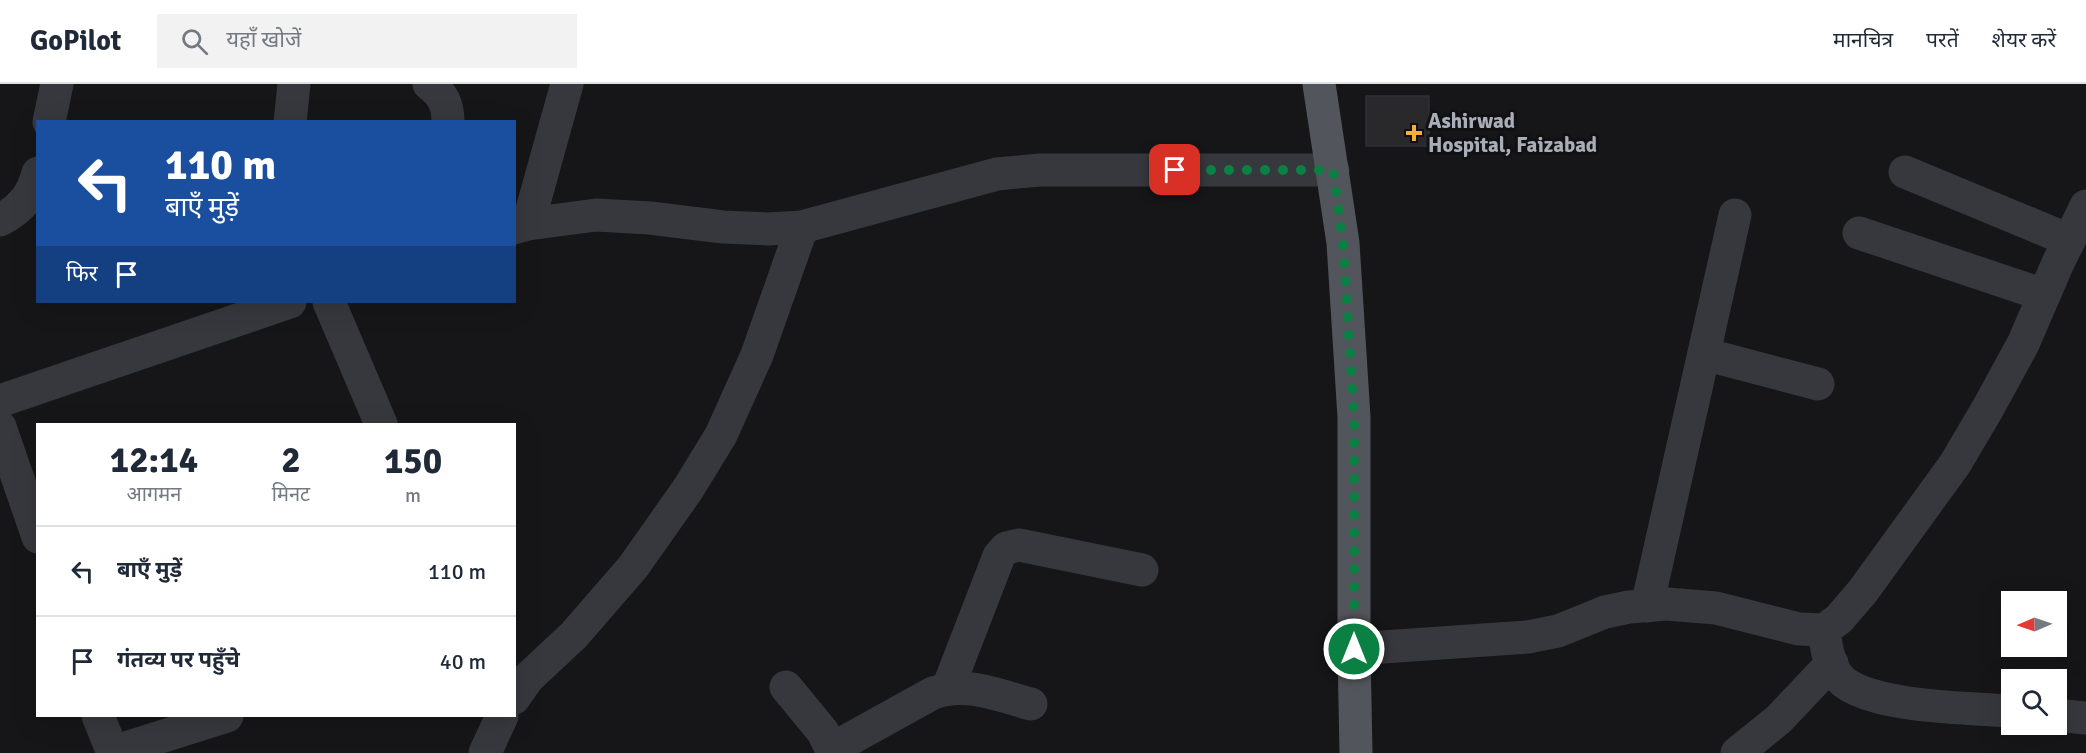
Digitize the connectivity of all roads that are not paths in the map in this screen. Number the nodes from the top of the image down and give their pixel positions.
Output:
1 (57, 84) edge
2 (294, 84) edge
3 (429, 84) edge
4 (567, 84) edge
5 (1319, 84) edge
6 (49, 120) edge
7 (290, 120) edge
8 (448, 120) edge
9 (1333, 170) junction
10 (1905, 172) dead end
11 (36, 180) edge
12 (2086, 206) edge
13 (1735, 215) dead end
14 (0, 220) edge
15 (521, 226) edge
16 (802, 227) junction
17 (1859, 233) dead end
18 (2069, 240) junction
19 (2044, 295) junction
20 (287, 303) edge
21 (329, 303) edge
22 (1704, 354) junction
23 (1818, 384) dead end
24 (0, 402) edge
25 (381, 423) edge
26 (0, 427) edge
27 (36, 531) edge
28 (1142, 570) dead end
29 (1647, 606) junction
30 (1824, 630) junction
31 (1354, 649) junction
32 (1832, 663) junction
33 (786, 687) dead end
34 (948, 688) junction
35 (516, 695) edge
36 (1030, 704) dead end
37 (2001, 710) edge
38 (2067, 716) edge
39 (98, 717) edge
40 (224, 717) edge
41 (502, 717) edge
42 (2086, 718) edge
43 (832, 751) edge
44 (113, 752) edge
45 (485, 753) edge
46 (1356, 753) edge
47 (1737, 753) edge

1 - 6 street
2 - 7 street
3 - 8 street
4 - 15 street
5 - 9 main road
9 - 16 street
9 - 31 main road
10 - 18 street
11 - 14 street
12 - 18 street
13 - 22 street
15 - 16 street
16 - 35 street
17 - 19 street
18 - 19 street
19 - 30 street
20 - 24 street
21 - 25 street
22 - 23 street
22 - 29 street
26 - 27 street
28 - 34 street
29 - 30 street
29 - 31 street
30 - 32 street
31 - 46 main road
32 - 37 street
32 - 47 street
33 - 43 street
34 - 36 street
34 - 43 street
38 - 42 street
39 - 44 street
40 - 44 street
41 - 45 street

